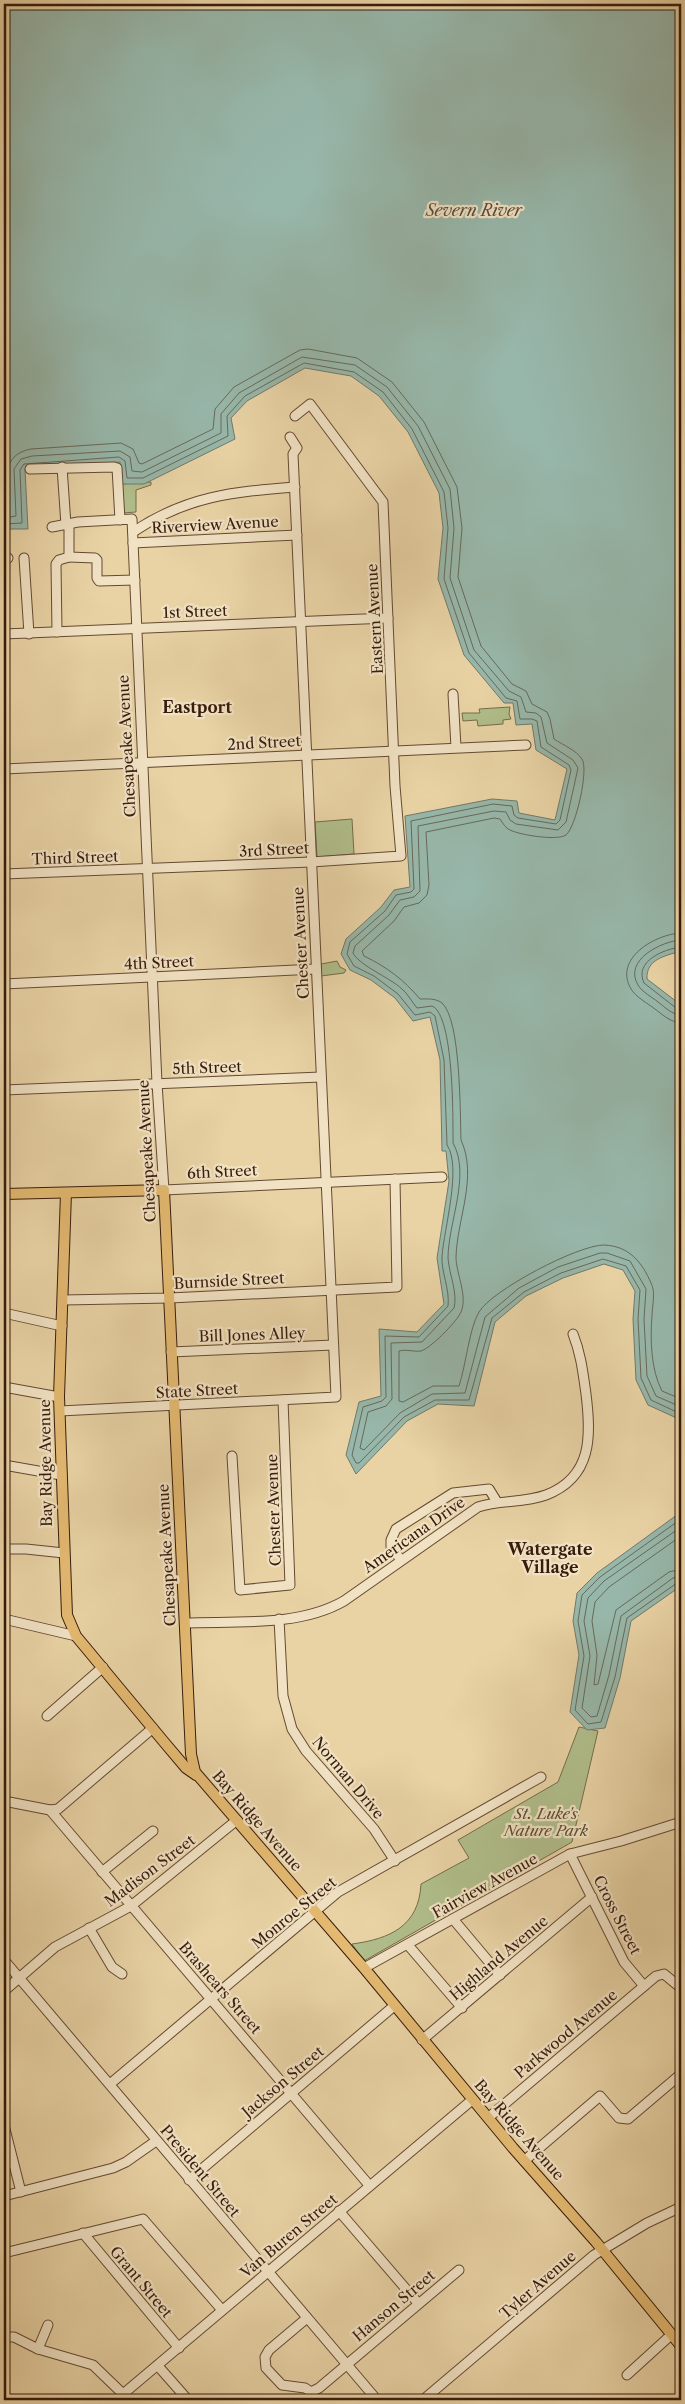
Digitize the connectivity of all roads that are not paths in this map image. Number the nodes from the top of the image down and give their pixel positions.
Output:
1 (295, 416) dead end
2 (290, 437) dead end
3 (62, 467) junction
4 (30, 469) dead end
5 (295, 487) junction
6 (120, 520) junction
7 (67, 524) junction
8 (52, 527) dead end
9 (133, 532) junction
10 (298, 536) junction
11 (133, 543) junction
12 (69, 557) junction
13 (24, 558) dead end
14 (134, 580) junction
15 (388, 618) junction
16 (301, 621) junction
17 (136, 628) junction
18 (57, 632) junction
19 (4, 634) edge
20 (29, 634) junction
21 (454, 694) dead end
22 (526, 744) dead end
23 (456, 747) junction
24 (395, 751) junction
25 (306, 755) junction
26 (144, 762) junction
27 (4, 770) edge
28 (401, 856) joint
29 (311, 862) junction
30 (148, 869) junction
31 (4, 874) edge
32 (316, 969) junction
33 (154, 977) junction
34 (4, 984) edge
35 (321, 1077) junction
36 (158, 1083) junction
37 (4, 1090) edge
38 (442, 1177) dead end
39 (395, 1179) junction
40 (327, 1182) junction
41 (164, 1190) junction
42 (66, 1193) junction
43 (4, 1194) edge
44 (331, 1290) junction
45 (170, 1298) junction
46 (63, 1300) junction
47 (4, 1313) edge
48 (62, 1326) junction
49 (573, 1334) dead end
50 (333, 1345) junction
51 (172, 1352) junction
52 (4, 1387) edge
53 (59, 1397) junction
54 (336, 1397) joint
55 (283, 1400) junction
56 (175, 1406) junction
57 (60, 1411) junction
58 (232, 1456) dead end
59 (4, 1465) edge
60 (62, 1475) junction
61 (497, 1502) junction
62 (4, 1549) edge
63 (64, 1553) junction
64 (402, 1560) junction
65 (4, 1619) edge
66 (279, 1619) junction
67 (70, 1620) junction
68 (185, 1623) junction
69 (53, 1631) junction
70 (76, 1636) junction
71 (103, 1667) junction
72 (46, 1716) dead end
73 (153, 1728) junction
74 (164, 1742) junction
75 (191, 1754) junction
76 (201, 1777) junction
77 (541, 1777) dead end
78 (4, 1801) edge
79 (50, 1810) junction
80 (238, 1820) junction
81 (681, 1822) edge
82 (154, 1831) dead end
83 (570, 1854) junction
84 (395, 1861) junction
85 (102, 1872) junction
86 (592, 1897) junction
87 (131, 1906) junction
88 (315, 1912) junction
89 (453, 1919) junction
90 (89, 1928) junction
91 (408, 1945) junction
92 (4, 1960) edge
93 (364, 1968) junction
94 (122, 1974) dead end
95 (500, 1975) junction
96 (21, 1977) junction
97 (644, 1986) junction
98 (681, 1988) edge
99 (4, 1991) edge
100 (212, 1999) junction
101 (394, 2006) junction
102 (462, 2008) junction
103 (422, 2040) junction
104 (681, 2074) edge
105 (110, 2084) junction
106 (291, 2092) junction
107 (472, 2100) junction
108 (488, 2118) junction
109 (4, 2125) edge
110 (156, 2141) junction
111 (524, 2161) junction
112 (190, 2180) junction
113 (369, 2186) junction
114 (21, 2192) junction
115 (4, 2196) edge
116 (681, 2207) edge
117 (339, 2210) junction
118 (83, 2233) junction
119 (601, 2250) junction
120 (4, 2254) edge
121 (459, 2270) dead end
122 (268, 2272) junction
123 (418, 2303) junction
124 (222, 2310) junction
125 (307, 2318) junction
126 (48, 2325) dead end
127 (671, 2335) junction
128 (4, 2337) edge
129 (681, 2346) edge
130 (179, 2348) junction
131 (38, 2349) junction
132 (346, 2364) junction
133 (158, 2366) junction
134 (627, 2375) dead end
135 (314, 2396) edge
136 (120, 2397) edge
137 (4, 2398) edge
138 (9, 2400) edge
139 (188, 2400) edge
140 (377, 2400) edge
141 (423, 2400) edge

1 - 15 street, Eastern Avenue
2 - 5 street, Chester Avenue
3 - 4 street
3 - 6 street
3 - 7 street
5 - 9 street
5 - 10 street, Chester Avenue
6 - 7 street
6 - 9 street, Chesapeake Avenue
7 - 8 street
7 - 12 street
9 - 11 street, Chesapeake Avenue
10 - 11 street, Riverview Avenue
10 - 16 street, Chester Avenue
11 - 14 street, Chesapeake Avenue
12 - 14 street
12 - 18 street
13 - 20 street
14 - 17 street, Chesapeake Avenue
15 - 16 street, 1st Street
15 - 24 street, Eastern Avenue
16 - 17 street, 1st Street
16 - 25 street, Chester Avenue
17 - 18 street, 1st Street
17 - 26 street, Chesapeake Avenue
18 - 20 street, 1st Street
19 - 20 street, 1st Street
21 - 23 street
22 - 23 street, 2nd Street
23 - 24 street, 2nd Street
24 - 25 street, 2nd Street
24 - 28 street, Eastern Avenue
25 - 26 street, 2nd Street
25 - 29 street, Chester Avenue
26 - 27 street, 2nd Street
26 - 30 street, Chesapeake Avenue
28 - 29 street, 3rd Street
29 - 30 street, 3rd Street
29 - 32 street, Chester Avenue
30 - 31 street, Third Street
30 - 33 street, Chesapeake Avenue
32 - 33 street, 4th Street
32 - 35 street, Chester Avenue
33 - 34 street, 4th Street
33 - 36 street, Chesapeake Avenue
35 - 36 street, 5th Street
35 - 40 street, Chester Avenue
36 - 37 street, 5th Street
36 - 41 street, Chesapeake Avenue
38 - 39 street, 6th Street
39 - 40 street, 6th Street
39 - 44 street, Burnside Street
40 - 41 street, 6th Street
40 - 44 street, Chester Avenue
41 - 42 main road, 6th Street
41 - 45 main road, Chesapeake Avenue
42 - 43 main road, 6th Street
42 - 46 main road, Bay Ridge Avenue
44 - 45 street, Burnside Street
44 - 50 street, Chester Avenue
45 - 46 street, Burnside Street
45 - 51 main road, Chesapeake Avenue
46 - 48 main road, Bay Ridge Avenue
47 - 48 street
48 - 53 main road, Bay Ridge Avenue
49 - 61 street, Americana Drive
50 - 51 street, Bill Jones Alley
50 - 54 street, Chester Avenue
51 - 56 main road, Chesapeake Avenue
52 - 53 street
53 - 57 main road, Bay Ridge Avenue
54 - 55 street, State Street
55 - 56 street, State Street
55 - 58 street, Chester Avenue
56 - 57 street, State Street
56 - 68 main road, Chesapeake Avenue
57 - 60 main road, Bay Ridge Avenue
59 - 60 street
60 - 63 main road, Bay Ridge Avenue
61 - 64 street, Americana Drive
61 - 64 street
62 - 63 street
63 - 67 main road, Bay Ridge Avenue
64 - 66 street, Americana Drive
65 - 69 street
66 - 68 street, Americana Drive
66 - 84 street, Norman Drive
67 - 69 street
67 - 70 main road, Bay Ridge Avenue
68 - 75 main road, Chesapeake Avenue
69 - 70 street
70 - 71 main road, Bay Ridge Avenue
71 - 72 street
71 - 73 main road, Bay Ridge Avenue
73 - 74 main road, Bay Ridge Avenue
73 - 79 street
74 - 75 main road
74 - 76 main road, Bay Ridge Avenue
75 - 76 main road, Chesapeake Avenue
76 - 80 main road, Bay Ridge Avenue
77 - 84 street, Monroe Street
78 - 79 street
79 - 85 street, Brashears Street
80 - 87 street, Madison Street
80 - 88 main road, Bay Ridge Avenue
81 - 83 street, Fairview Avenue
82 - 85 street
83 - 86 street, Cross Street
83 - 89 street, Fairview Avenue
84 - 88 street, Monroe Street
85 - 87 street, Brashears Street
86 - 95 street, Highland Avenue
86 - 97 street, Cross Street
87 - 90 street, Madison Street
87 - 100 street, Brashears Street
88 - 93 main road, Bay Ridge Avenue
88 - 100 street, Monroe Street
89 - 91 street, Fairview Avenue
89 - 95 street
90 - 94 street
90 - 96 street, Madison Street
91 - 93 street, Fairview Avenue
91 - 102 street
92 - 96 street, President Street
93 - 101 main road, Bay Ridge Avenue
95 - 102 street, Highland Avenue
96 - 99 street, Madison Street
96 - 105 street, President Street
97 - 98 street, Parkwood Avenue
97 - 108 street, Parkwood Avenue
100 - 105 street, Monroe Street
100 - 106 street, Brashears Street
101 - 103 main road, Bay Ridge Avenue
101 - 106 street, Jackson Street
102 - 103 street, Highland Avenue
103 - 107 main road, Bay Ridge Avenue
104 - 111 street
105 - 110 street, President Street
106 - 112 street, Jackson Street
106 - 113 street, Brashears Street
107 - 108 main road, Bay Ridge Avenue
107 - 113 street, Van Buren Street
108 - 111 main road, Bay Ridge Avenue
109 - 114 street
110 - 112 street, President Street
110 - 114 street
111 - 119 main road, Bay Ridge Avenue
112 - 122 street, President Street
113 - 117 street, Van Buren Street
114 - 115 street
116 - 119 street, Tyler Avenue
117 - 122 street, Van Buren Street
117 - 123 street
118 - 120 street
118 - 124 street
118 - 130 street, Grant Street
119 - 127 main road, Bay Ridge Avenue
119 - 141 street, Tyler Avenue
121 - 123 street, Hanson Street
122 - 124 street, Van Buren Street
122 - 125 street, President Street
123 - 132 street, Hanson Street
124 - 130 street, Van Buren Street
125 - 132 street, President Street
125 - 135 street
126 - 131 street
127 - 129 main road, Bay Ridge Avenue
127 - 134 street
128 - 131 street
130 - 133 street, Van Buren Street
131 - 136 street
132 - 135 street, Hanson Street
132 - 140 street, President Street
133 - 136 street, Van Buren Street
133 - 139 street
137 - 138 street

